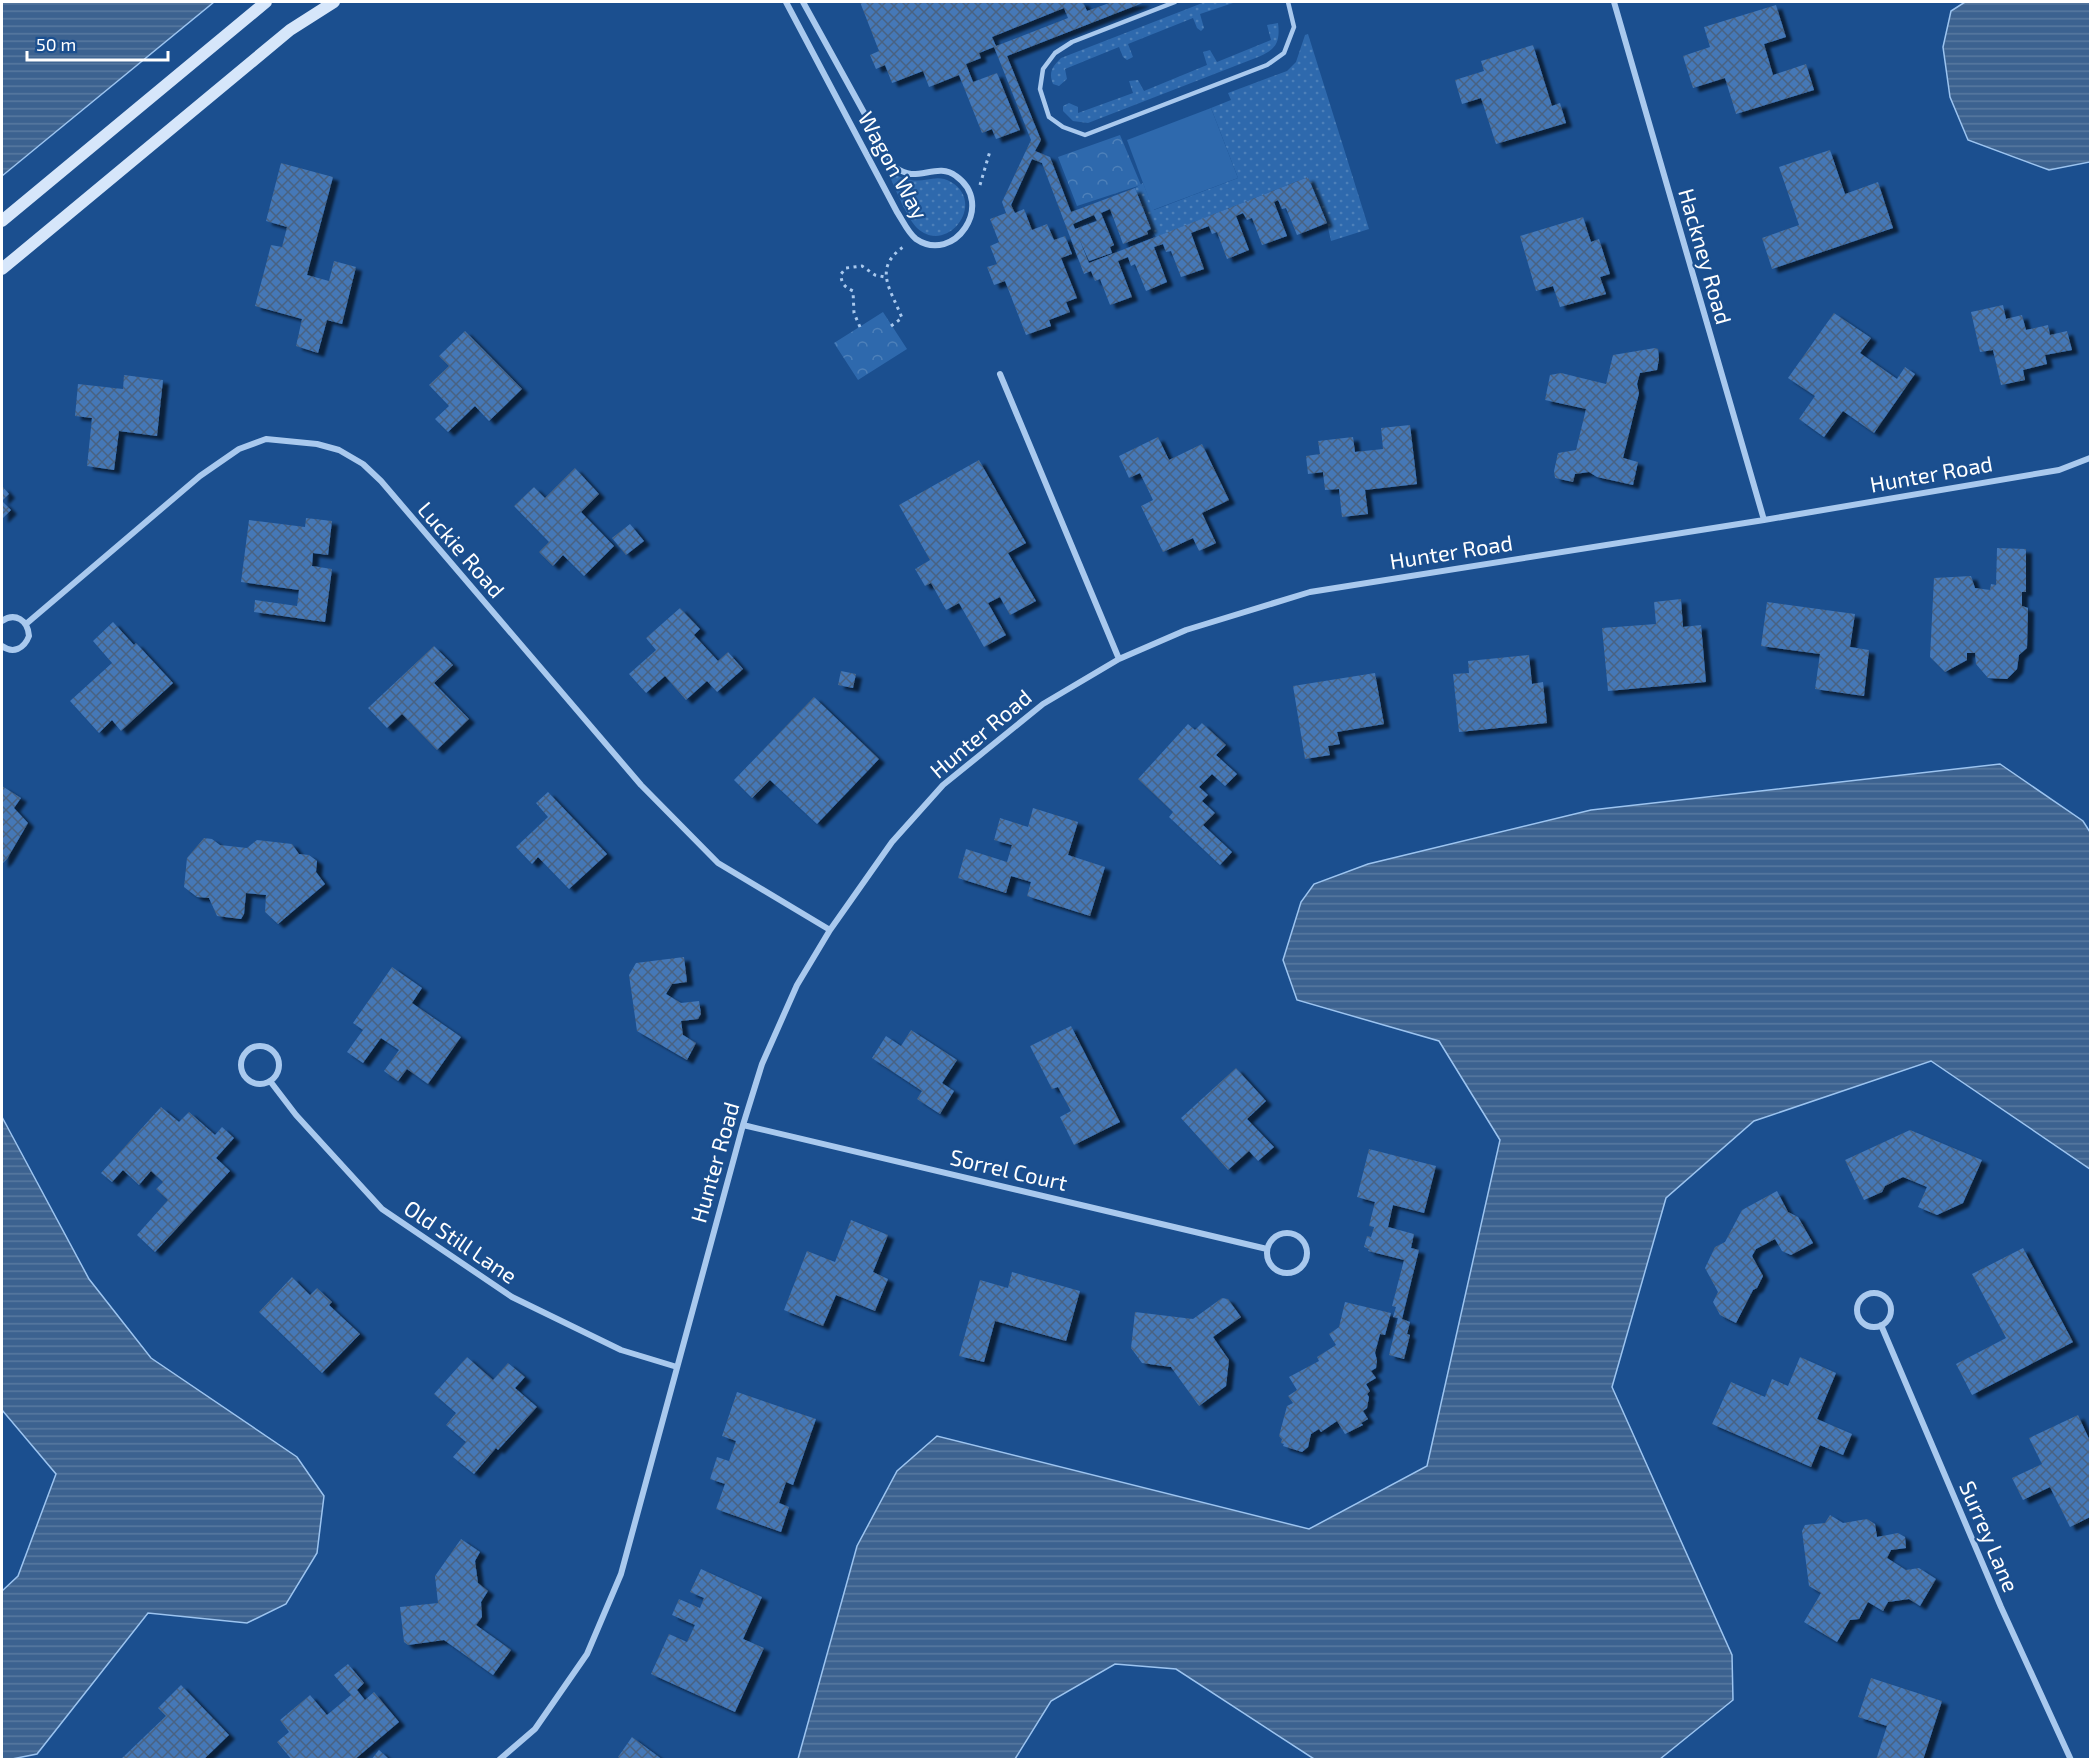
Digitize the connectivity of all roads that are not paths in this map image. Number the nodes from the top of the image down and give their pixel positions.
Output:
1 (266, 2) edge
2 (334, 2) edge
3 (786, 2) edge
4 (803, 2) edge
5 (1175, 2) edge
6 (1614, 2) edge
7 (1289, 4) edge
8 (2, 221) edge
9 (2, 269) edge
10 (1000, 374) dead end
11 (2091, 458) edge
12 (1764, 520) junction
13 (2, 621) edge
14 (26, 624) junction
15 (2, 646) edge
16 (1119, 659) junction
17 (830, 930) junction
18 (270, 1081) junction
19 (743, 1125) junction
20 (1267, 1249) junction
21 (1881, 1325) junction
22 (677, 1367) junction
23 (499, 1760) edge
24 (2071, 1760) edge

1 - 8 main road
2 - 9 main road
3 - 4 street, Wagon Way
5 - 7 lane
6 - 12 street, Hackney Road
10 - 16 street
11 - 12 street, Hunter Road
12 - 16 street, Hunter Road
13 - 14 street
14 - 15 street
14 - 17 street, Luckie Road
16 - 17 street, Hunter Road
17 - 19 street, Hunter Road
18 - 18 street
18 - 22 street, Old Still Lane
19 - 20 street, Sorrel Court
19 - 22 street, Hunter Road
20 - 20 street
21 - 21 street
21 - 24 street, Surrey Lane
22 - 23 street, Hunter Road

